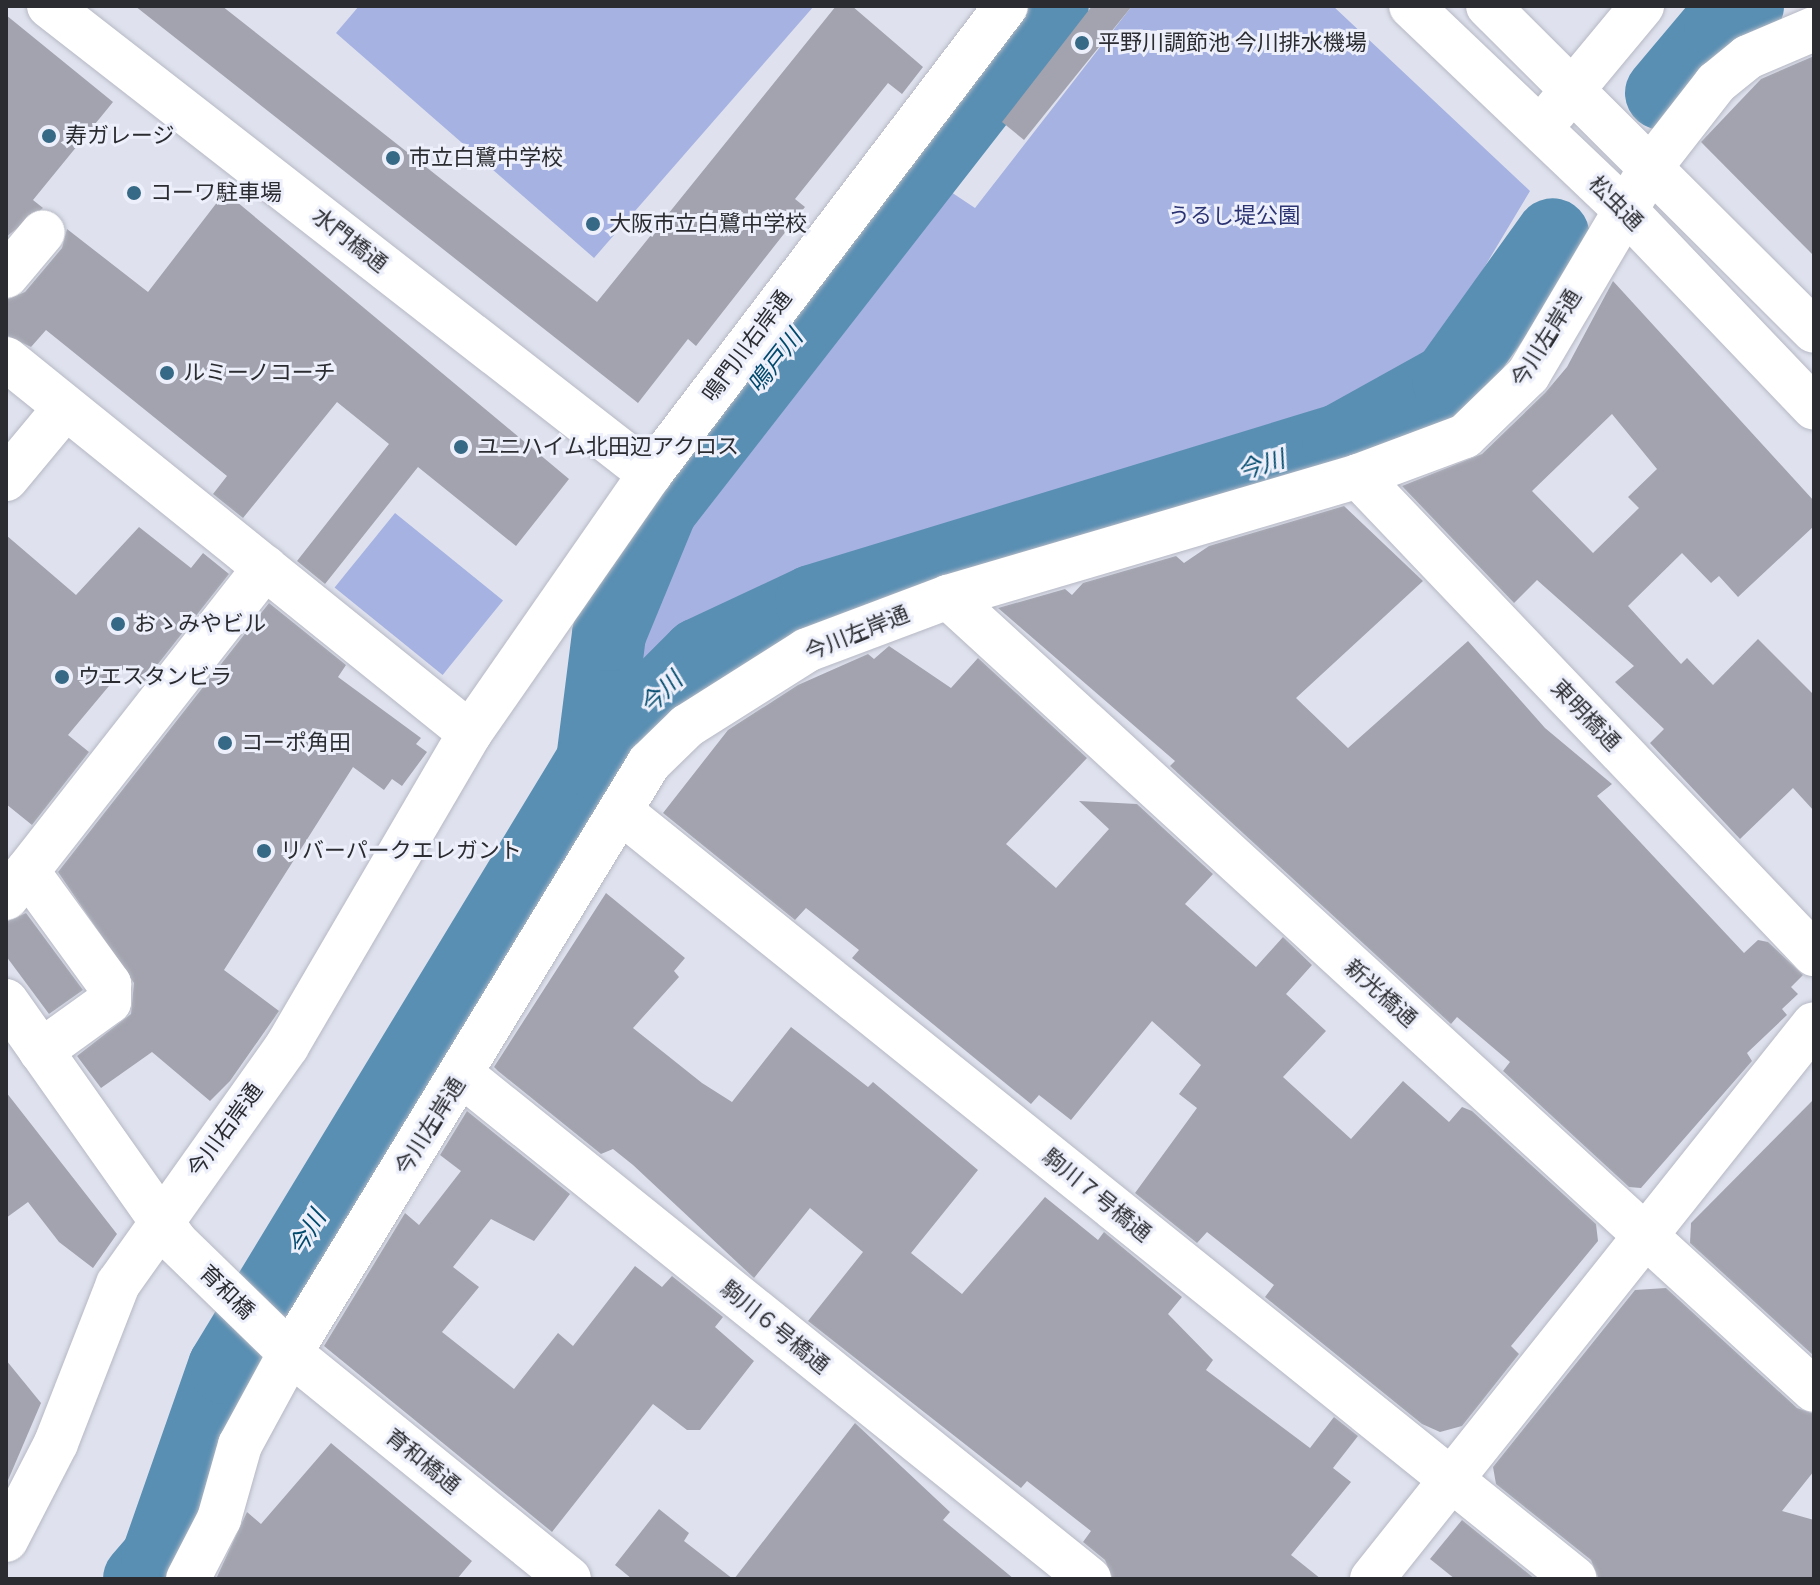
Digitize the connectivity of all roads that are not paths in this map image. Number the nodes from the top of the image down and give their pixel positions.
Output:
1 (49, 6) edge
2 (1006, 6) edge
3 (1411, 6) edge
4 (1488, 6) edge
5 (1642, 6) edge
6 (1814, 29) edge
7 (1574, 89) junction
8 (1539, 128) junction
9 (1653, 164) junction
10 (1626, 211) junction
11 (43, 232) dead end
12 (6, 276) edge
13 (1814, 331) edge
14 (6, 359) edge
15 (65, 408) junction
16 (1814, 408) edge
17 (650, 474) junction
18 (1358, 476) junction
19 (6, 479) edge
20 (265, 568) junction
21 (948, 597) junction
22 (470, 733) junction
23 (620, 811) junction
24 (16, 885) edge
25 (1814, 954) edge
26 (6, 1001) edge
27 (1814, 1024) edge
28 (41, 1051) junction
29 (461, 1074) junction
30 (169, 1231) junction
31 (1646, 1235) junction
32 (284, 1348) junction
33 (1814, 1390) edge
34 (1451, 1480) junction
35 (6, 1540) edge
36 (188, 1579) edge
37 (569, 1579) edge
38 (1089, 1579) edge
39 (1372, 1579) edge
40 (1575, 1579) edge

1 - 17 street, 水門橋通
2 - 17 street, 鳴門川右岸通
3 - 8 street, 松虫通
4 - 7 street
5 - 7 street
6 - 9 street, 今川左岸通
7 - 8 street
7 - 9 street
8 - 10 street, 松虫通
9 - 10 street, 今川左岸通
9 - 13 street
10 - 16 street, 松虫通
10 - 18 street, 今川左岸通
11 - 12 street
14 - 15 street
15 - 19 street
15 - 20 street
17 - 22 street, 鳴門川右岸通
18 - 21 street, 今川左岸通
18 - 25 street, 東明橋通
20 - 22 street
20 - 24 street
21 - 23 street, 今川左岸通
21 - 31 street, 新光橋通
22 - 30 street, 今川右岸通
23 - 29 street, 今川左岸通
23 - 34 street, 駒川７号橋通
24 - 28 street
26 - 28 street
27 - 31 street
28 - 30 street
29 - 32 street, 今川左岸通
29 - 38 street, 駒川６号橋通
30 - 32 street, 育和橋
30 - 35 street, 今川右岸通
31 - 33 street, 新光橋通
31 - 34 street
32 - 36 street, 今川左岸通
32 - 37 street, 育和橋通
34 - 39 street
34 - 40 street, 駒川７号橋通

